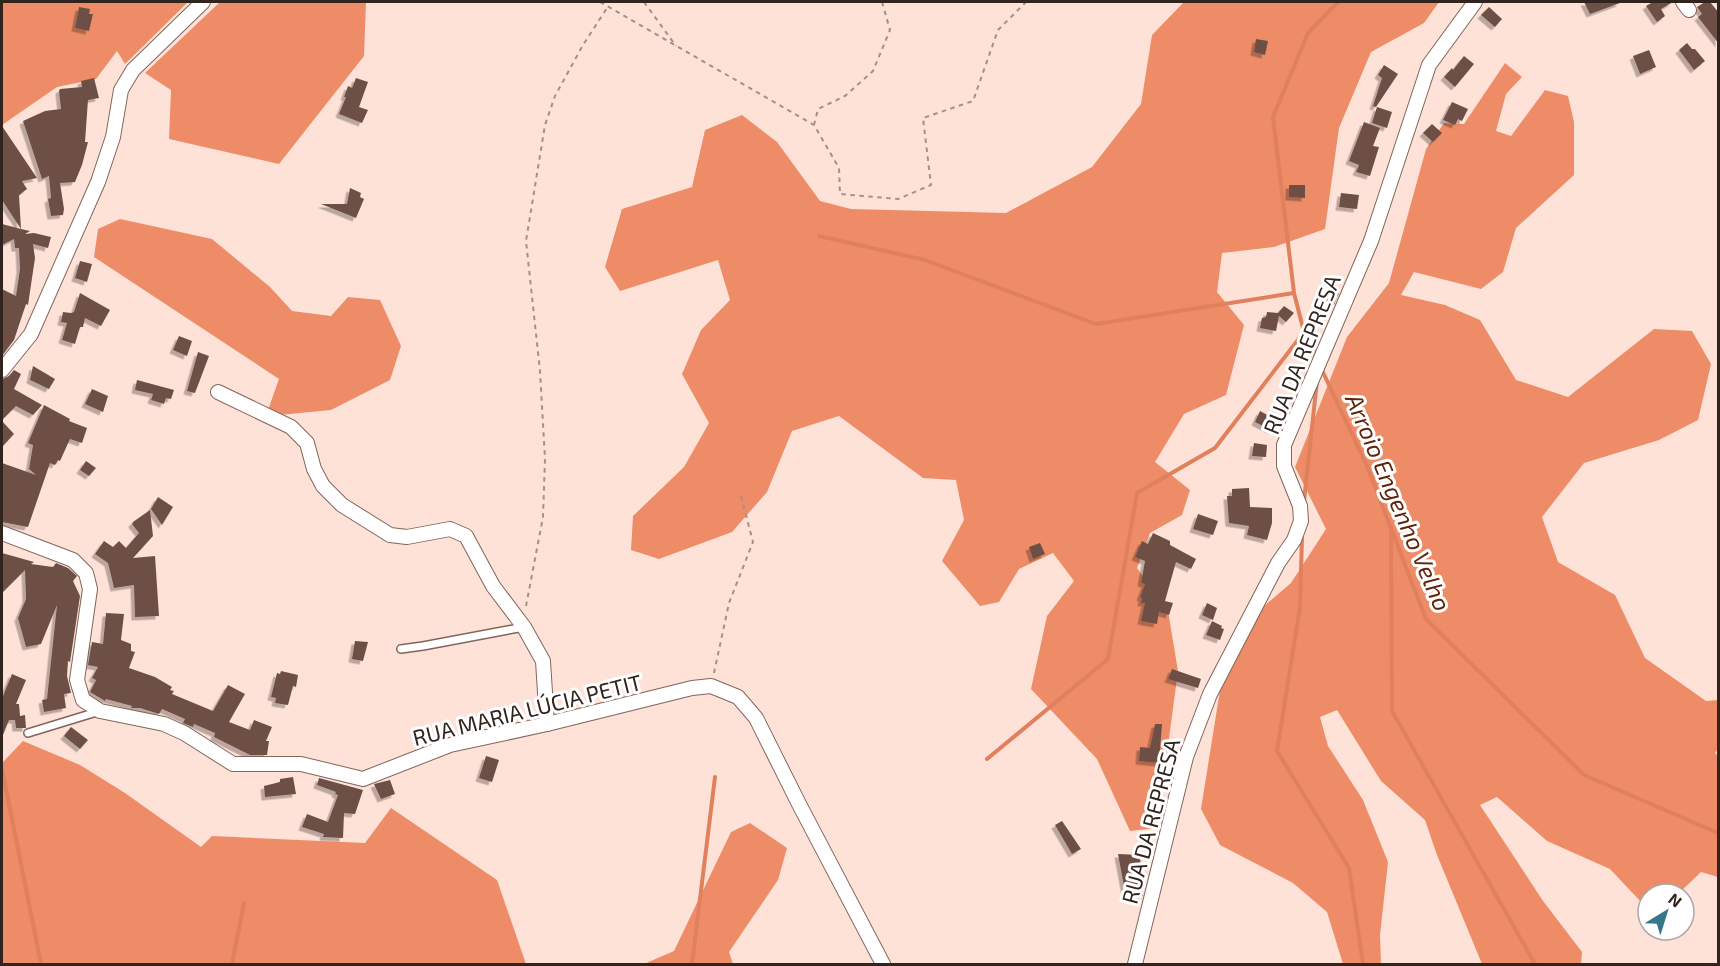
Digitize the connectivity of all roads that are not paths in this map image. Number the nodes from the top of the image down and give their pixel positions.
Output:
1 (203, 2) edge
2 (1475, 2) edge
3 (2, 370) edge
4 (218, 392) dead end
5 (2, 533) edge
6 (524, 627) junction
7 (401, 649) dead end
8 (100, 711) junction
9 (547, 724) junction
10 (28, 733) dead end
11 (883, 964) edge
12 (1135, 964) edge

1 - 3 street
2 - 12 street, RUA DA REPRESA
4 - 6 street
5 - 8 street
6 - 7 lane
6 - 9 street
8 - 9 street, RUA MARIA LÚCIA PETIT
8 - 10 lane
9 - 11 street, RUA MARIA LÚCIA PETIT

